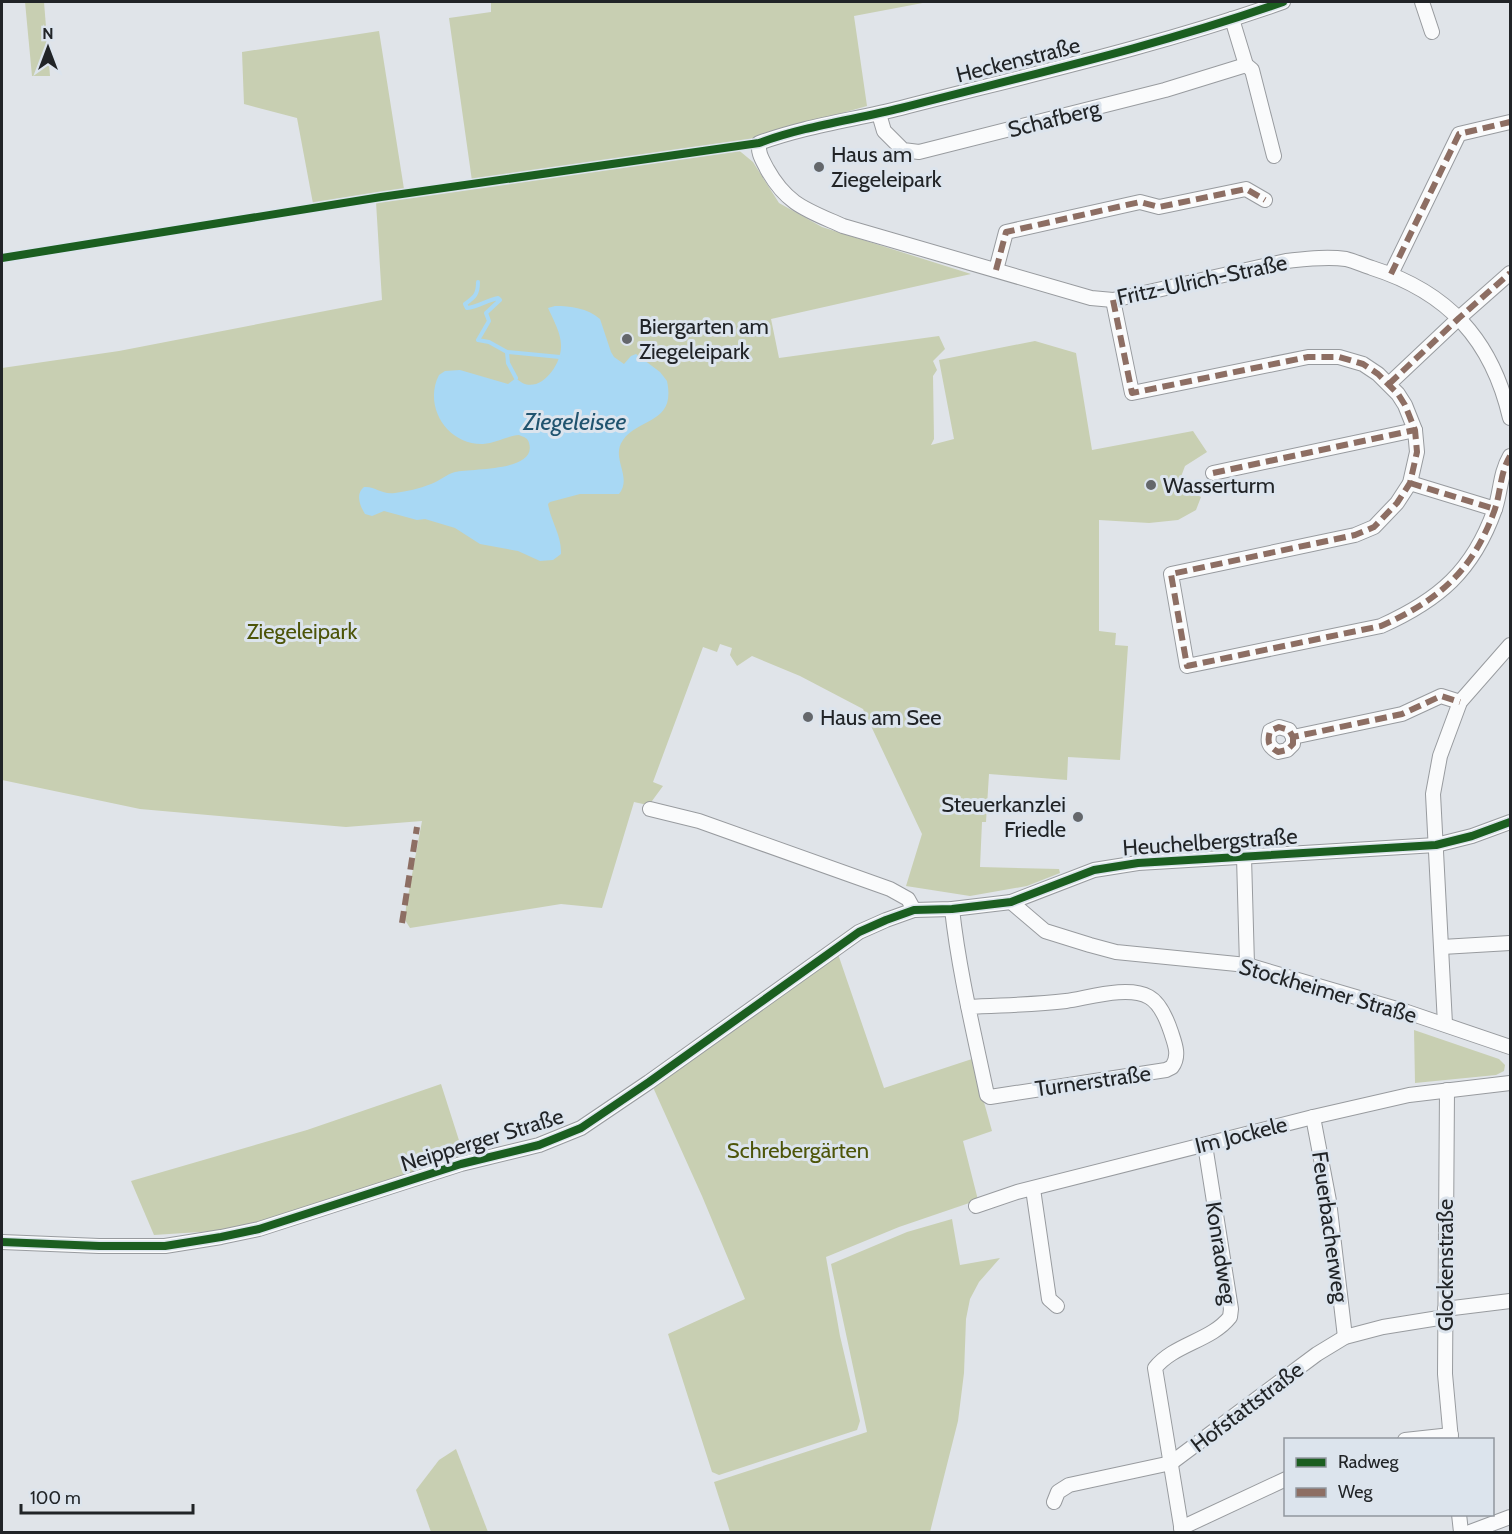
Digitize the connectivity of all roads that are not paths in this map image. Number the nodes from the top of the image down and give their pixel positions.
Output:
1 (1283, 2) edge
2 (1422, 2) edge
3 (1232, 19) junction
4 (1432, 32) dead end
5 (1246, 64) junction
6 (879, 114) junction
7 (1510, 122) edge
8 (759, 143) joint
9 (1274, 156) dead end
10 (1265, 200) dead end
11 (996, 270) junction
12 (1510, 273) edge
13 (1391, 274) junction
14 (1113, 300) junction
15 (1459, 318) junction
16 (1389, 384) junction
17 (1510, 418) edge
18 (1415, 430) junction
19 (1510, 456) edge
20 (1213, 473) dead end
21 (1410, 483) junction
22 (1495, 509) junction
23 (1509, 646) edge
24 (1460, 702) junction
25 (1293, 737) dead end
26 (650, 809) dead end
27 (1510, 822) edge
28 (1436, 845) junction
29 (1244, 857) junction
30 (1011, 902) junction
31 (952, 909) junction
32 (914, 910) junction
33 (1510, 943) edge
34 (1442, 947) junction
35 (1247, 965) junction
36 (968, 1008) junction
37 (1445, 1024) junction
38 (1510, 1047) edge
39 (1510, 1083) edge
40 (1447, 1090) junction
41 (1313, 1117) junction
42 (1205, 1145) junction
43 (1033, 1189) junction
44 (976, 1206) dead end
45 (2, 1242) edge
46 (1510, 1301) edge
47 (1057, 1306) dead end
48 (1445, 1313) junction
49 (1345, 1337) junction
50 (1451, 1437) edge
51 (1436, 1438) edge
52 (1171, 1463) junction
53 (1284, 1480) edge
54 (1054, 1502) dead end
55 (1459, 1516) edge
56 (1510, 1517) edge
57 (1182, 1530) edge
58 (1461, 1533) edge
59 (1470, 1533) edge

1 - 3 street, Heckenstraße
2 - 4 street
3 - 5 street
3 - 6 street, Heckenstraße
5 - 6 street, Schafberg
5 - 9 street
6 - 8 street, Heckenstraße
7 - 13 street
8 - 11 street, Fritz-Ulrich-Straße
10 - 11 street
11 - 14 street, Fritz-Ulrich-Straße
12 - 15 street
13 - 14 street, Fritz-Ulrich-Straße
13 - 15 street, Fritz-Ulrich-Straße
14 - 16 street
15 - 16 street
15 - 17 street, Fritz-Ulrich-Straße
16 - 18 street
18 - 20 street
18 - 21 street
19 - 22 street
21 - 22 street
21 - 22 street
23 - 24 street
24 - 25 street
24 - 28 street
26 - 32 street
27 - 28 street, Heuchelbergstraße
28 - 29 street, Heuchelbergstraße
28 - 34 street
29 - 30 street, Heuchelbergstraße
29 - 35 street
30 - 31 street, Heuchelbergstraße
30 - 35 street, Stockheimer Straße
31 - 32 street, Heuchelbergstraße
31 - 36 street, Turnerstraße
32 - 45 street, Neipperger Straße
33 - 34 street
34 - 37 street
35 - 37 street, Stockheimer Straße
36 - 36 street, Turnerstraße
37 - 38 street, Stockheimer Straße
39 - 40 street, Im Jockele
40 - 41 street, Im Jockele
40 - 48 street, Glockenstraße
41 - 42 street, Im Jockele
41 - 49 street, Feuerbacherweg
42 - 43 street, Im Jockele
42 - 52 street, Konradweg
43 - 44 street, Im Jockele
43 - 47 street
46 - 48 street, Hofstattstraße
48 - 49 street, Hofstattstraße
48 - 50 street, Glockenstraße
49 - 52 street, Hofstattstraße
50 - 51 street
52 - 54 street, Hofstattstraße
52 - 57 street
53 - 57 street
55 - 58 street
56 - 59 street

